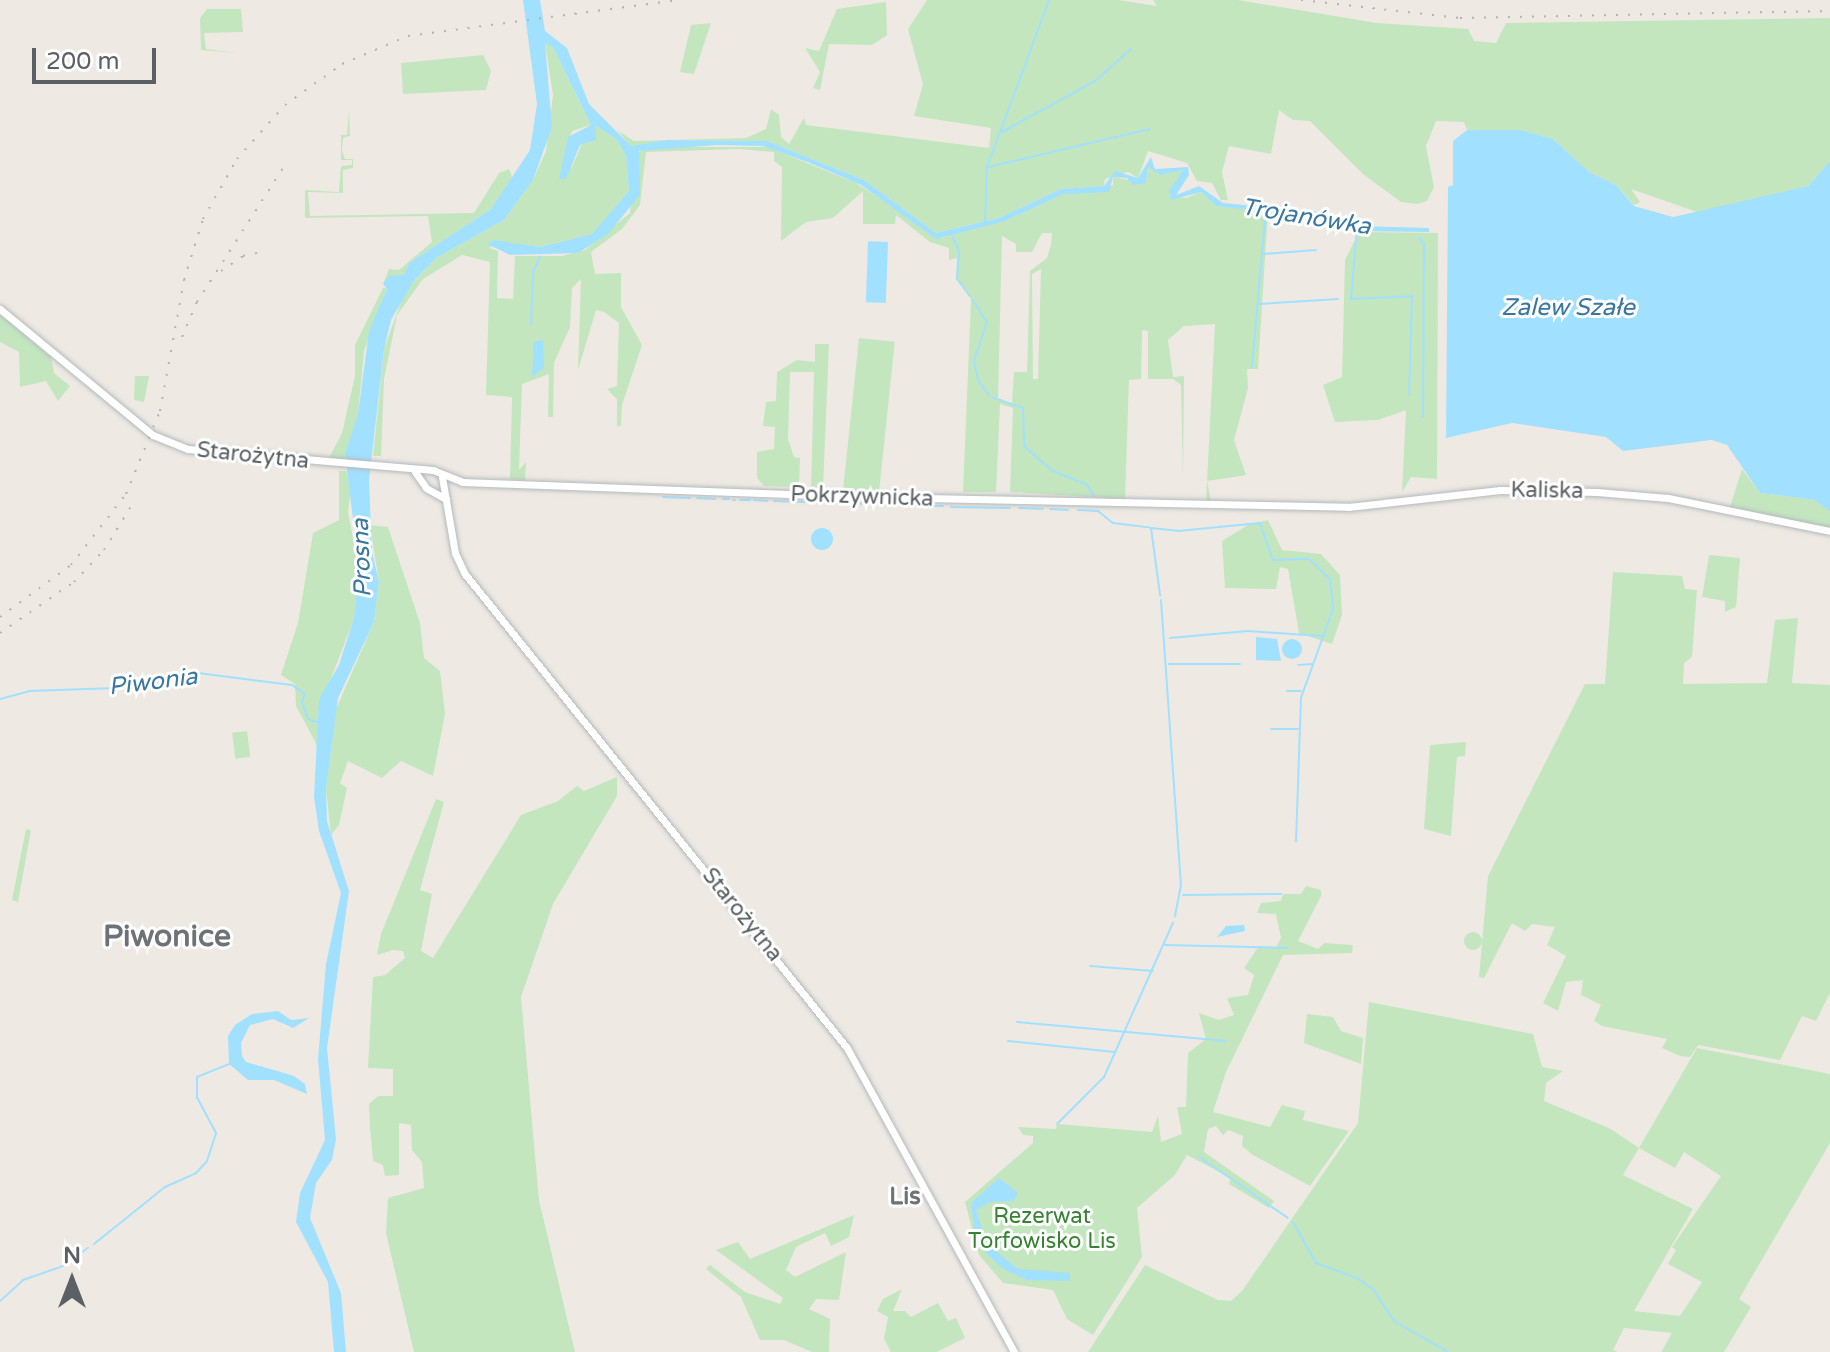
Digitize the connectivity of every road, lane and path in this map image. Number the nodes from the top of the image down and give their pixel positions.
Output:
1 (0, 309) edge
2 (413, 471) junction
3 (427, 472) junction
4 (423, 480) junction
5 (459, 482) junction
6 (439, 483) junction
7 (446, 499) junction
8 (1261, 503) joint
9 (1830, 531) edge
10 (1014, 1352) edge

1 - 2 street, Starożytna
2 - 3 street
2 - 4 street
3 - 4 street
3 - 6 street
4 - 6 street
5 - 6 street, Pokrzywnicka
5 - 7 street
5 - 8 street, Pokrzywnicka
6 - 7 street, Starożytna
7 - 10 street, Starożytna
8 - 9 street, Kaliska

